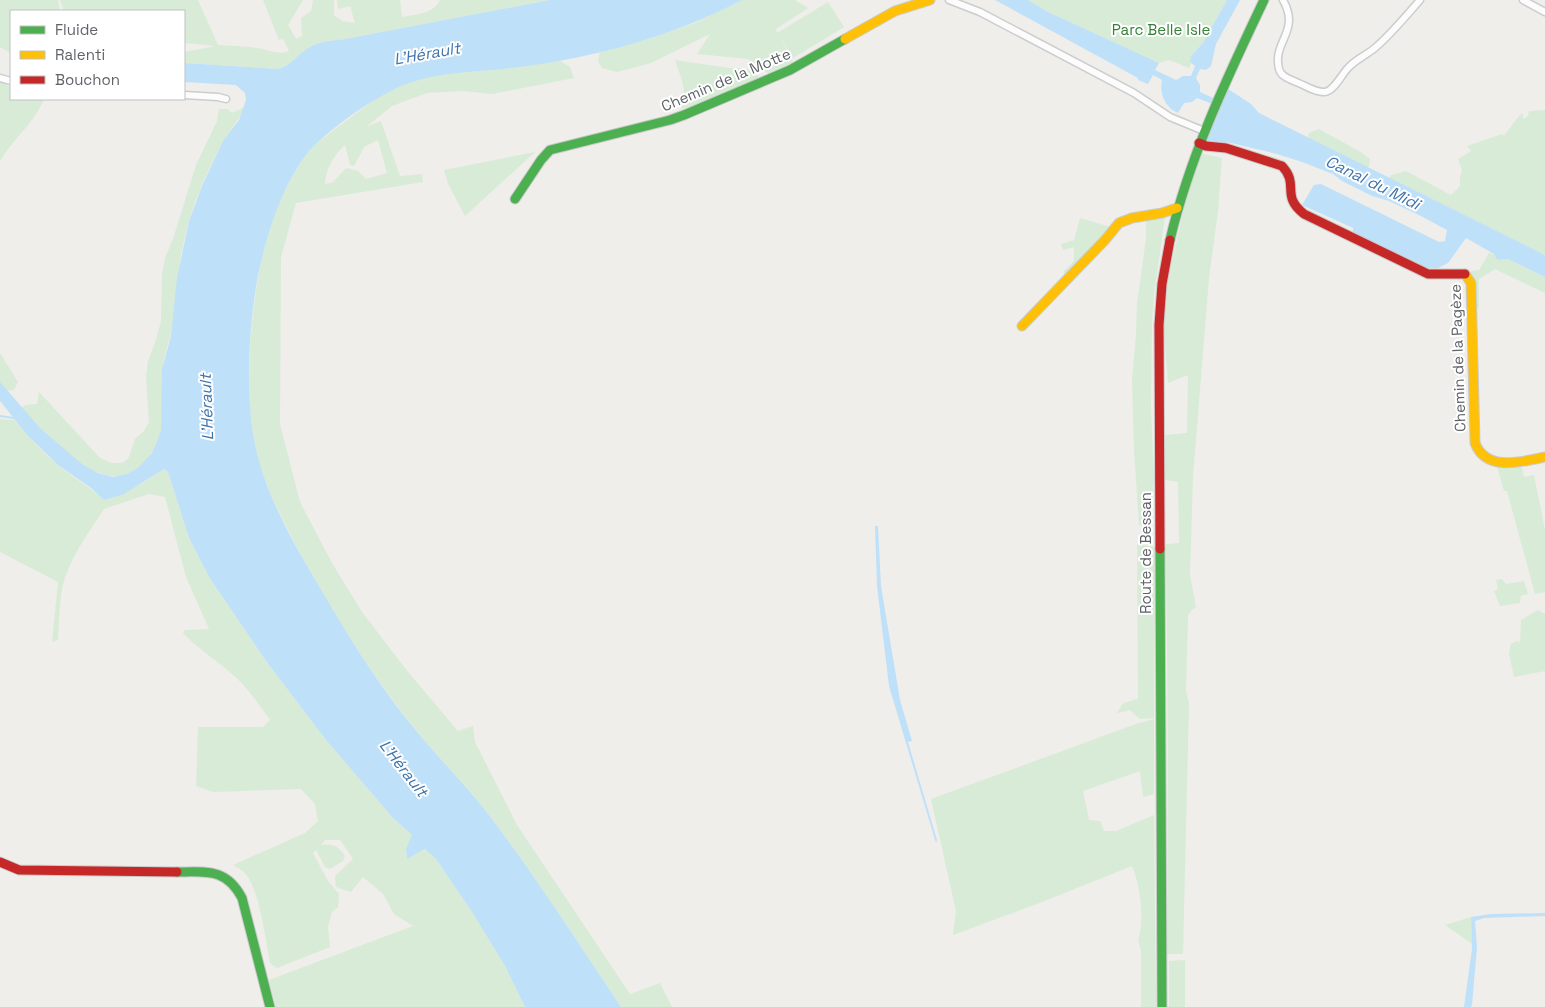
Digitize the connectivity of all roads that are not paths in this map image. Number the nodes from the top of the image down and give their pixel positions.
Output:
1 (930, 0) edge
2 (950, 0) edge
3 (1264, 0) edge
4 (1283, 0) edge
5 (1420, 0) edge
6 (1522, 0) edge
7 (1545, 12) edge
8 (185, 95) edge
9 (226, 99) dead end
10 (1204, 132) junction
11 (1199, 143) junction
12 (516, 199) dead end
13 (1177, 211) junction
14 (1022, 326) dead end
15 (1545, 457) edge
16 (0, 862) edge
17 (270, 1007) edge
18 (1162, 1007) edge

1 - 12 street, Chemin de la Motte
2 - 10 street
3 - 10 street, Route de Bessan
4 - 5 street
6 - 7 street
8 - 9 street
10 - 11 street, Route de Bessan
11 - 13 street, Route de Bessan
11 - 15 street, Chemin de la Pagèze
13 - 14 street
13 - 18 street, Route de Bessan
16 - 17 street

